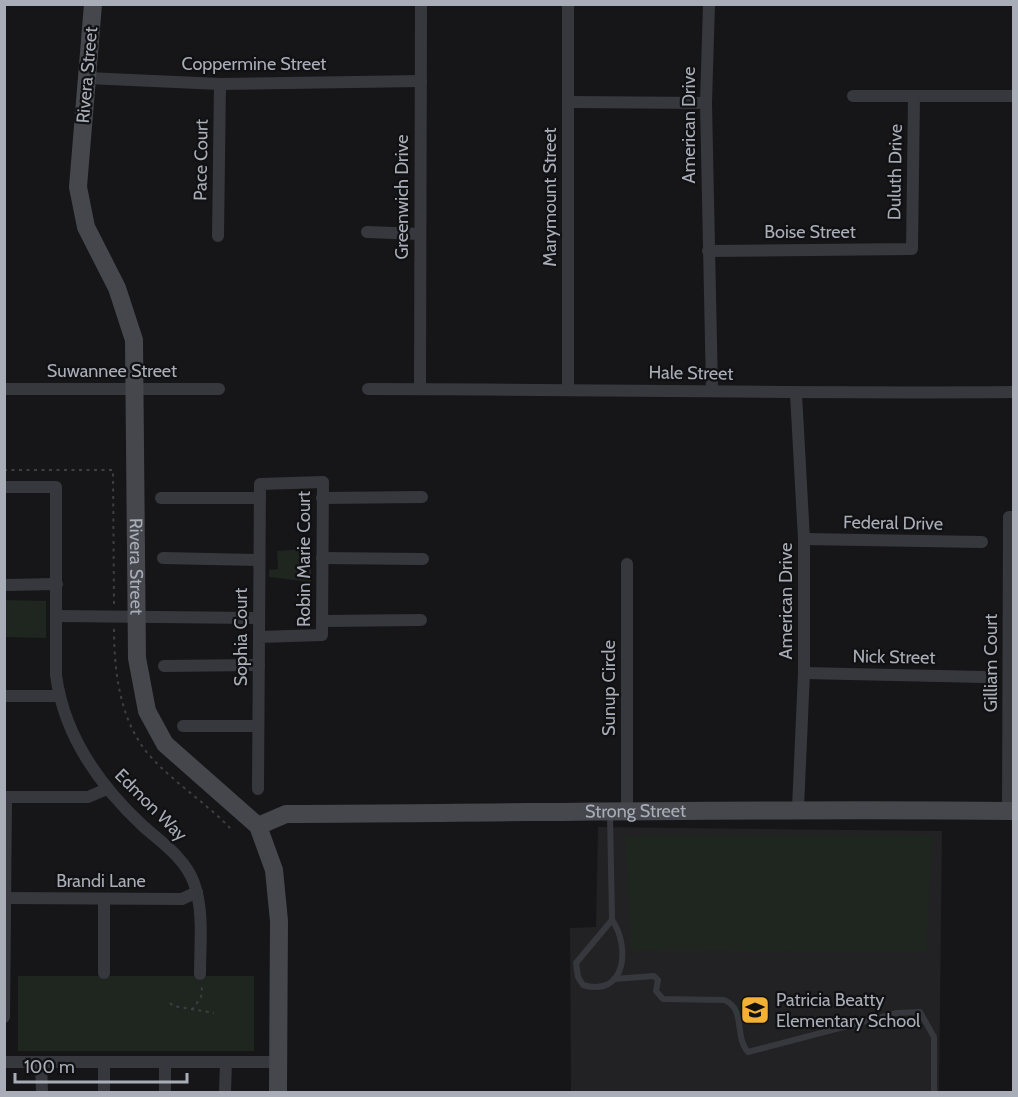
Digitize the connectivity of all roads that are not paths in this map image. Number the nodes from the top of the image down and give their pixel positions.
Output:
1 (93, 4) edge
2 (421, 4) edge
3 (568, 4) edge
4 (709, 4) edge
5 (87, 78) junction
6 (420, 81) junction
7 (220, 84) junction
8 (853, 96) dead end
9 (915, 96) junction
10 (1014, 96) edge
11 (568, 102) junction
12 (706, 103) junction
13 (368, 231) dead end
14 (420, 234) junction
15 (218, 236) dead end
16 (912, 249) joint
17 (708, 251) junction
18 (4, 389) edge
19 (219, 389) dead end
20 (368, 389) dead end
21 (420, 389) junction
22 (135, 390) junction
23 (568, 390) junction
24 (712, 390) junction
25 (1014, 392) edge
26 (796, 394) junction
27 (260, 484) joint
28 (4, 487) edge
29 (422, 497) dead end
30 (161, 498) dead end
31 (260, 498) junction
32 (322, 498) junction
33 (1011, 517) edge
34 (804, 539) junction
35 (982, 542) dead end
36 (163, 558) dead end
37 (322, 558) junction
38 (423, 559) dead end
39 (260, 560) junction
40 (627, 564) dead end
41 (57, 584) junction
42 (4, 585) edge
43 (57, 616) junction
44 (137, 618) junction
45 (259, 618) junction
46 (421, 620) dead end
47 (322, 621) junction
48 (259, 637) junction
49 (259, 665) junction
50 (164, 666) dead end
51 (804, 673) junction
52 (984, 676) dead end
53 (4, 696) edge
54 (58, 696) junction
55 (183, 726) dead end
56 (258, 726) junction
57 (107, 789) junction
58 (258, 789) dead end
59 (5, 797) edge
60 (798, 808) junction
61 (1011, 811) edge
62 (619, 813) junction
63 (258, 826) junction
64 (196, 892) junction
65 (5, 898) edge
66 (104, 899) junction
67 (612, 920) junction
68 (104, 973) dead end
69 (201, 980) road end
70 (614, 980) junction
71 (4, 1017) edge
72 (4, 1062) edge
73 (41, 1062) junction
74 (104, 1062) junction
75 (165, 1062) junction
76 (226, 1062) junction
77 (278, 1062) junction
78 (42, 1092) edge
79 (104, 1092) edge
80 (165, 1092) edge
81 (225, 1092) edge
82 (278, 1092) edge
83 (934, 1092) edge

1 - 5 street, Rivera Street
2 - 6 street, Greenwich Drive
3 - 11 street, Marymount Street
4 - 12 street, American Drive
5 - 7 street, Coppermine Street
5 - 22 street, Rivera Street
6 - 7 street, Coppermine Street
6 - 14 street, Greenwich Drive
7 - 15 street, Pace Court
8 - 9 street
9 - 10 street
9 - 16 street, Duluth Drive
11 - 12 street
11 - 23 street, Marymount Street
12 - 17 street, American Drive
13 - 14 street
14 - 21 street, Greenwich Drive
16 - 17 street, Boise Street
17 - 24 street, American Drive
18 - 22 street, Suwannee Street
19 - 22 street, Suwannee Street
20 - 21 street, Hale Street
21 - 23 street, Hale Street
22 - 44 street, Rivera Street
23 - 24 street, Hale Street
24 - 26 street, Hale Street
25 - 26 street, Hale Street
26 - 34 street, American Drive
27 - 31 street, Sophia Court
27 - 32 street, Robin Marie Court
28 - 41 street, Edmon Way
29 - 32 street
30 - 31 street
31 - 39 street, Sophia Court
32 - 37 street, Robin Marie Court
33 - 61 street, Gilliam Court
34 - 35 street, Federal Drive
34 - 51 street, American Drive
36 - 39 street
37 - 38 street
37 - 47 street, Robin Marie Court
39 - 45 street, Sophia Court
40 - 62 street, Sunup Circle
41 - 42 street
41 - 43 street, Edmon Way
43 - 44 street
43 - 54 street, Edmon Way
44 - 45 street
44 - 63 street, Rivera Street
45 - 48 street, Sophia Court
46 - 47 street
47 - 48 street, Robin Marie Court
48 - 49 street, Sophia Court
49 - 50 street
49 - 56 street, Sophia Court
51 - 52 street, Nick Street
51 - 60 street, American Drive
53 - 54 street
54 - 57 street, Edmon Way
55 - 56 street
56 - 58 street, Sophia Court
57 - 59 street
57 - 64 street, Edmon Way
59 - 65 street
60 - 61 street, Strong Street
60 - 62 street, Strong Street
62 - 63 street, Strong Street
62 - 67 lane
63 - 77 street, Rivera Street
64 - 66 street, Brandi Lane
64 - 69 street, Edmon Way
65 - 66 street, Brandi Lane
65 - 71 street
66 - 68 street
67 - 70 lane
67 - 70 lane
70 - 83 lane
72 - 73 street
73 - 74 street
73 - 78 street
74 - 75 street
74 - 79 street
75 - 76 street
75 - 80 street
76 - 77 street
76 - 81 street
77 - 82 street, Rivera Street

